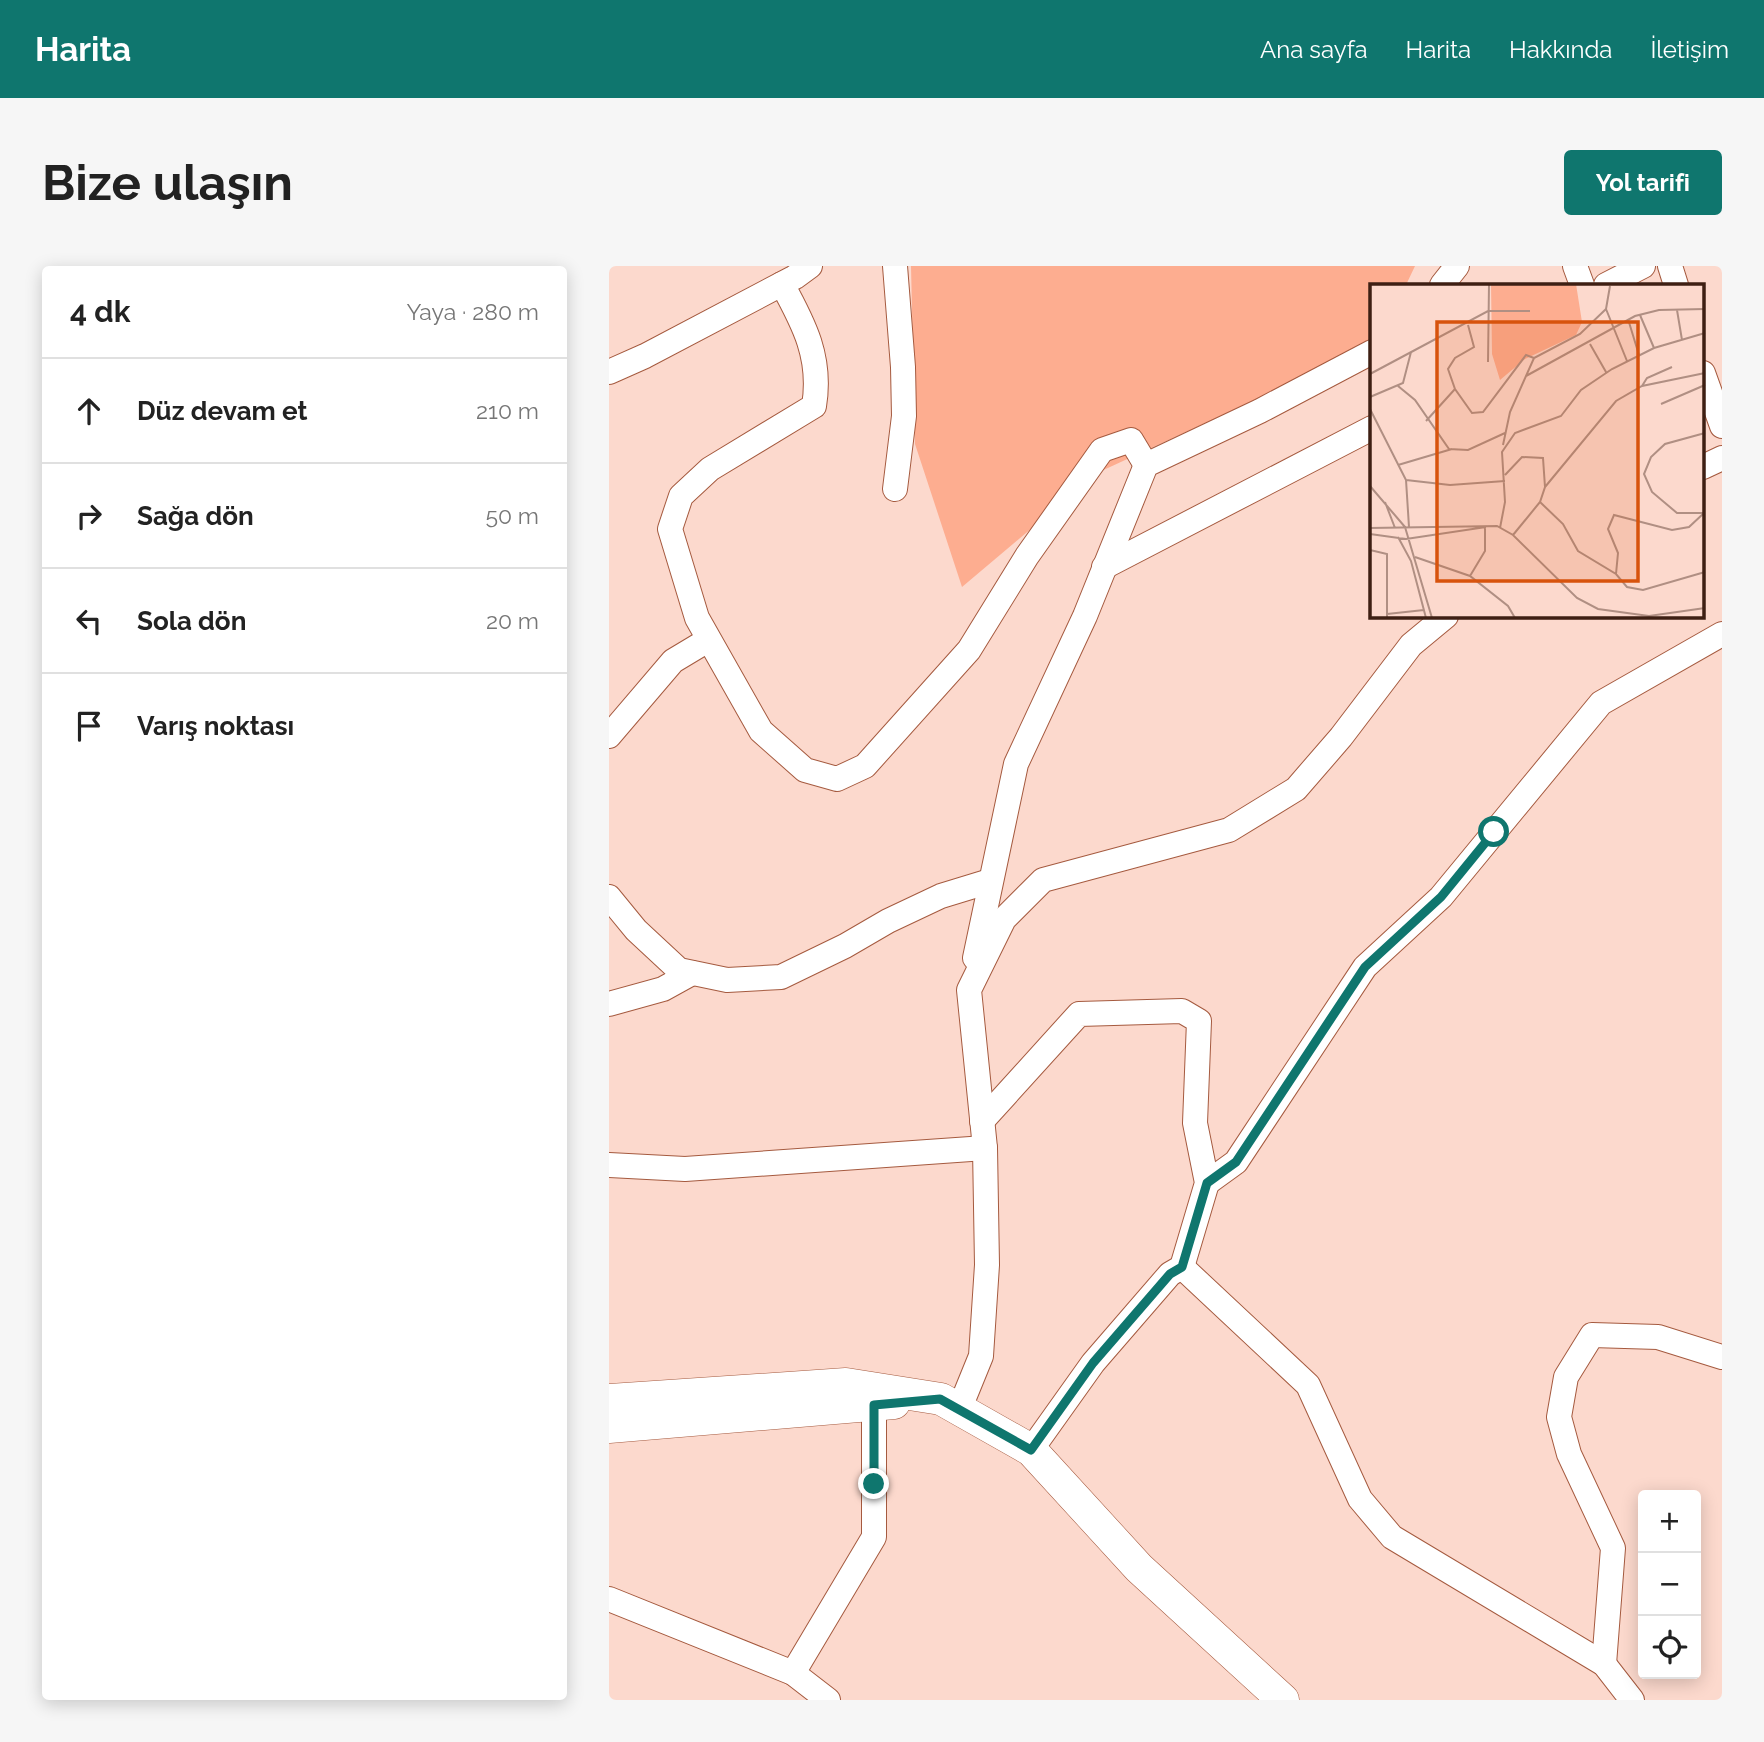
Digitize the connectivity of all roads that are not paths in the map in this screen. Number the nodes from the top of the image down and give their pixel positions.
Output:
1 (810, 266) edge
2 (895, 266) edge
3 (1457, 266) edge
4 (1575, 266) edge
5 (1643, 266) edge
6 (1670, 266) edge
7 (782, 284) junction
8 (1443, 284) edge
9 (1582, 284) edge
10 (1608, 284) edge
11 (1676, 284) edge
12 (1370, 353) edge
13 (609, 372) edge
14 (1705, 379) edge
15 (1722, 426) edge
16 (1370, 429) edge
17 (1722, 458) edge
18 (1146, 465) junction
19 (1705, 466) edge
20 (895, 489) dead end
21 (1104, 567) junction
22 (1444, 618) edge
23 (1722, 634) edge
24 (708, 640) junction
25 (609, 736) edge
26 (990, 881) junction
27 (609, 897) edge
28 (692, 973) junction
29 (969, 990) junction
30 (609, 1004) edge
31 (982, 1121) junction
32 (985, 1148) junction
33 (609, 1165) edge
34 (1207, 1183) junction
35 (1182, 1267) junction
36 (1722, 1357) edge
37 (609, 1400) edge
38 (874, 1405) junction
39 (950, 1405) junction
40 (609, 1427) edge
41 (1031, 1450) junction
42 (609, 1599) edge
43 (1604, 1664) junction
44 (793, 1673) junction
45 (828, 1700) edge
46 (1283, 1700) edge
47 (1632, 1700) edge

1 - 7 street
2 - 20 street
3 - 8 street
4 - 9 street
5 - 10 street
6 - 11 street
7 - 13 street
7 - 24 street
12 - 18 street
14 - 15 street
16 - 21 street
17 - 19 street
18 - 21 street
18 - 24 street
21 - 26 street
22 - 29 street
23 - 34 street
24 - 25 street
26 - 28 street
26 - 29 street
27 - 28 street
28 - 30 street
29 - 31 street
31 - 32 street
31 - 34 street
32 - 33 street
32 - 39 street
34 - 35 street
35 - 41 street
35 - 43 street
36 - 43 street
37 - 39 main road
38 - 39 main road
38 - 40 main road
38 - 44 street
39 - 41 main road
41 - 46 main road
42 - 44 street
43 - 47 street
44 - 45 street

